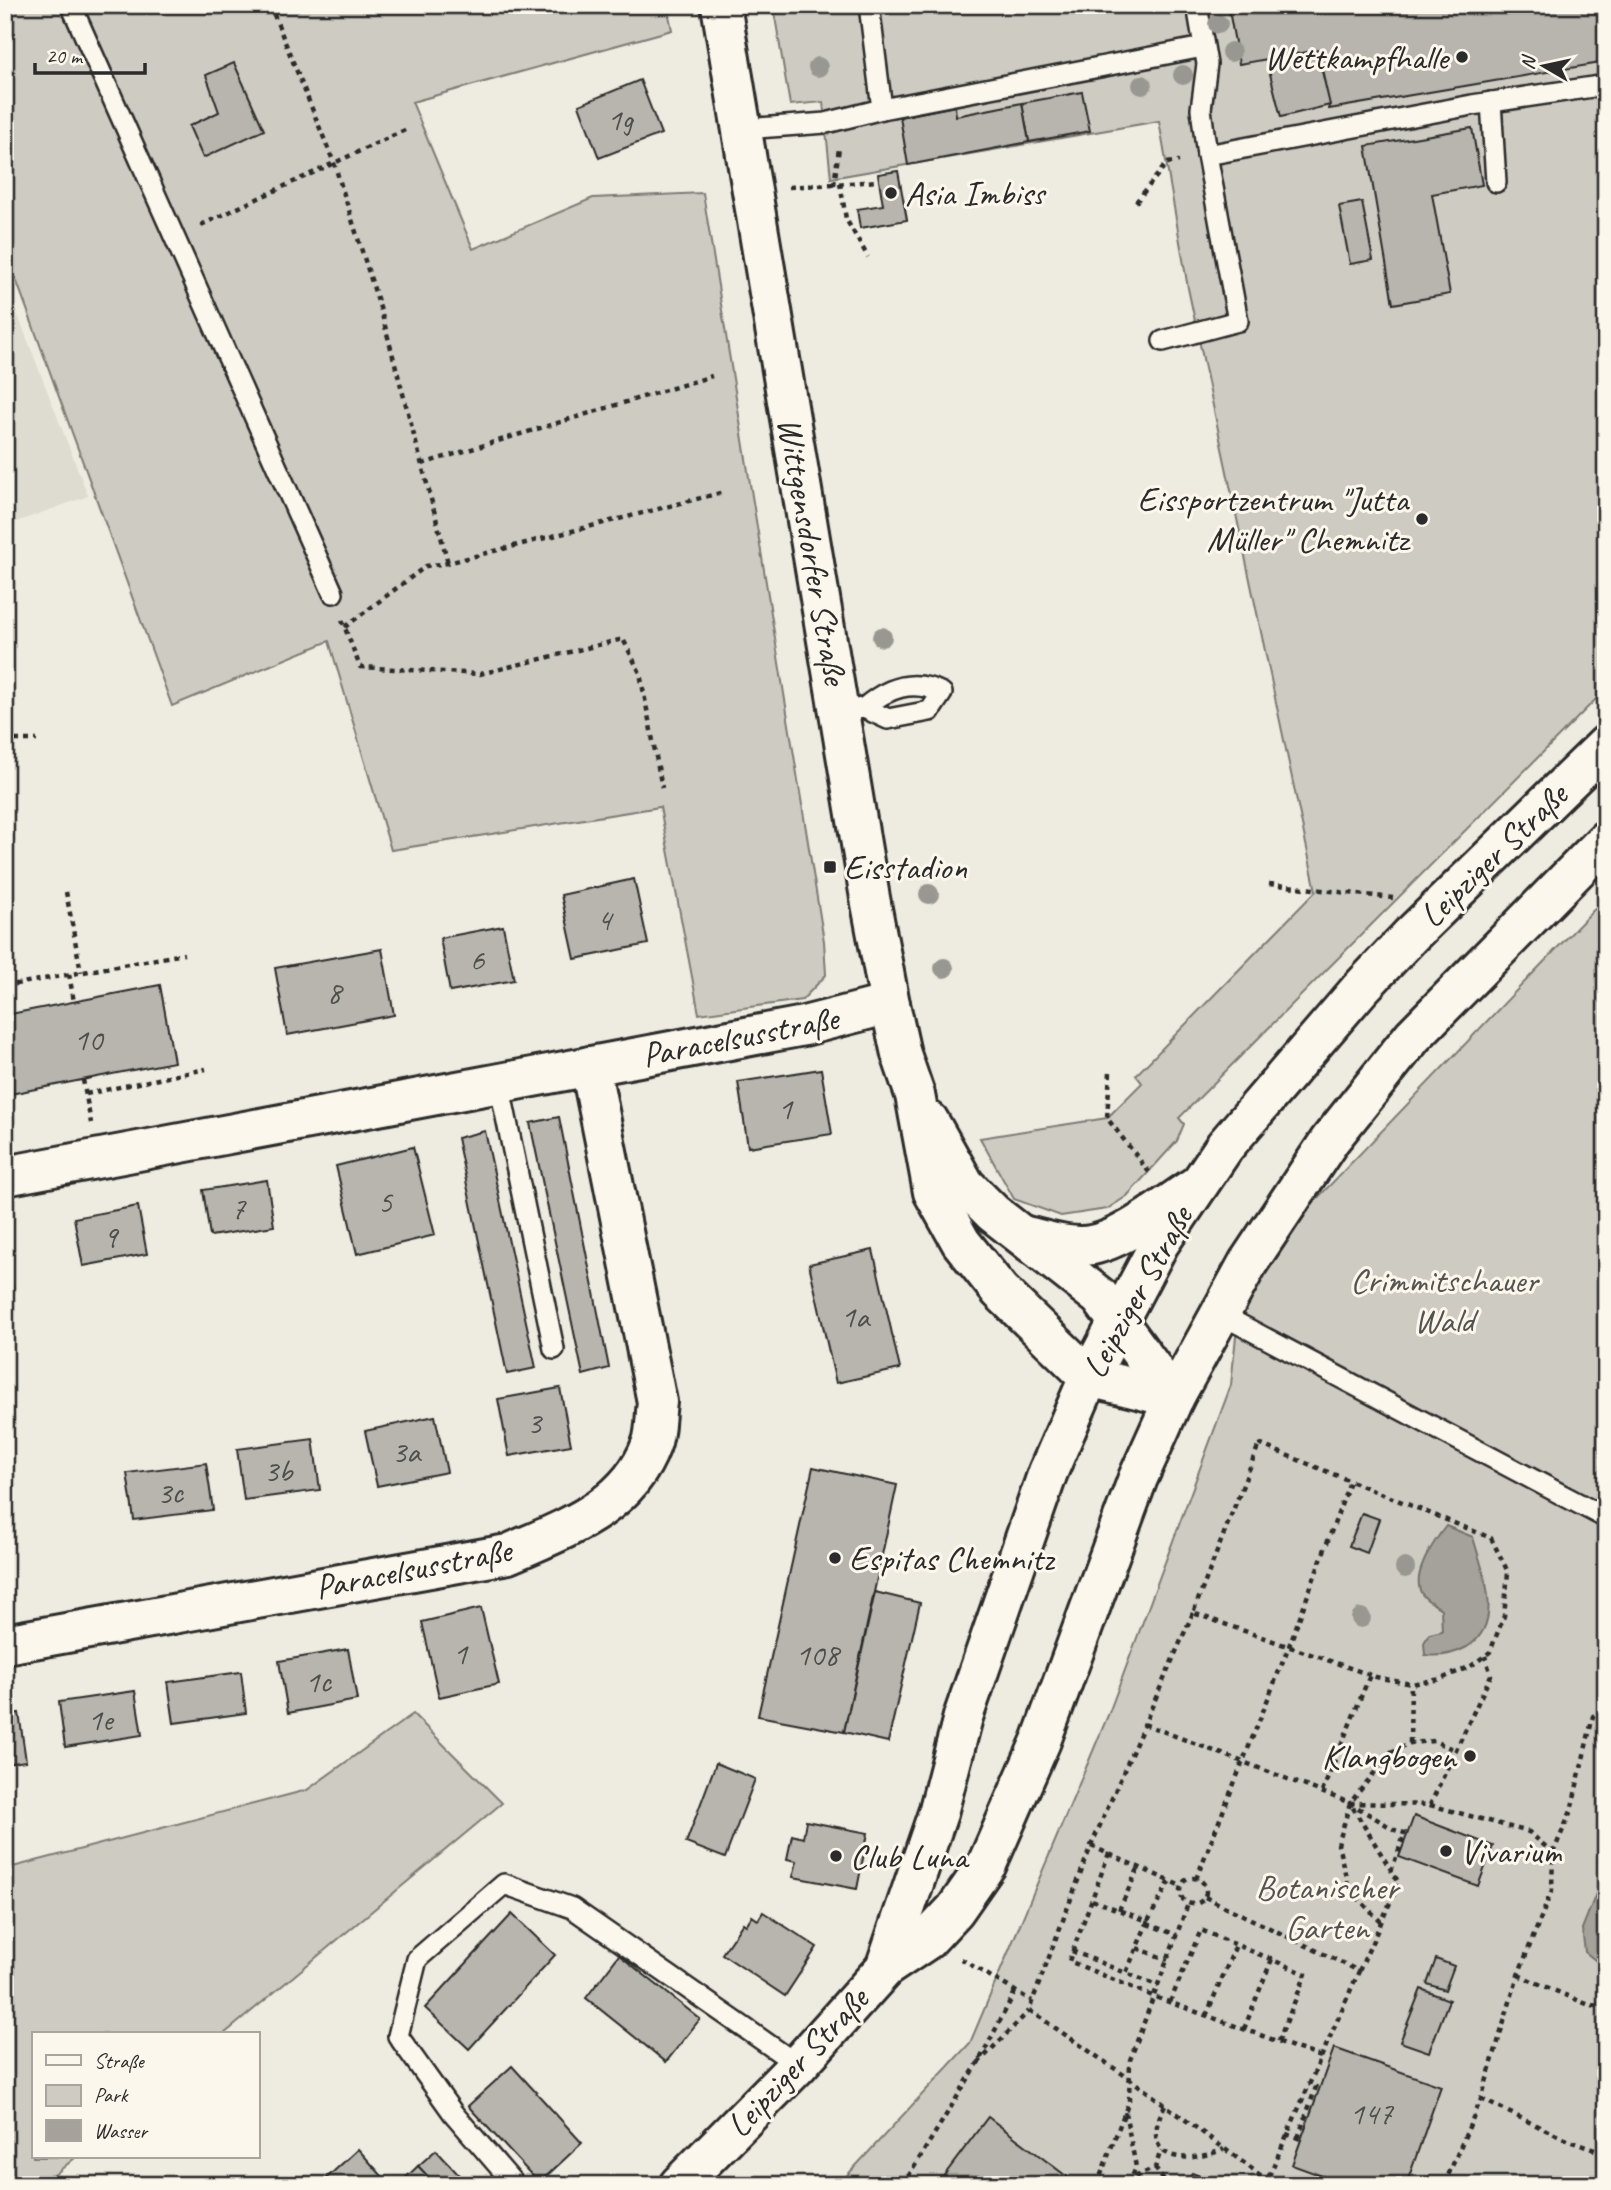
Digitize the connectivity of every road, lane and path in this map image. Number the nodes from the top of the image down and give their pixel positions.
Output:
1 (71, 5) edge
2 (270, 5) edge
3 (721, 5) edge
4 (869, 5) edge
5 (1197, 5) edge
6 (1203, 47) junction
7 (1606, 85) edge
8 (1491, 102) junction
9 (882, 109) junction
10 (743, 129) junction
11 (405, 130) dead end
12 (1197, 158) junction
13 (334, 163) junction
14 (879, 181) dead end
15 (1496, 182) dead end
16 (840, 183) junction
17 (752, 188) junction
18 (1136, 202) dead end
19 (174, 237) junction
20 (868, 257) dead end
21 (1163, 341) dead end
22 (712, 376) dead end
23 (422, 464) junction
24 (724, 492) dead end
25 (449, 563) junction
26 (332, 593) joint
27 (345, 627) junction
28 (5, 740) edge
29 (37, 740) dead end
30 (1606, 745) edge
31 (662, 788) dead end
32 (1606, 840) edge
33 (1269, 884) dead end
34 (66, 892) dead end
35 (1444, 904) junction
36 (184, 954) dead end
37 (80, 972) junction
38 (69, 974) junction
39 (5, 986) edge
40 (74, 1002) dead end
41 (890, 1004) junction
42 (590, 1066) junction
43 (206, 1069) dead end
44 (1110, 1072) dead end
45 (83, 1080) dead end
46 (499, 1083) junction
47 (86, 1094) junction
48 (915, 1095) junction
49 (88, 1106) dead end
50 (5, 1176) edge
51 (1184, 1194) junction
52 (1018, 1234) junction
53 (1220, 1314) junction
54 (1118, 1321) junction
55 (554, 1349) dead end
56 (1089, 1377) junction
57 (1174, 1398) junction
58 (1350, 1481) junction
59 (1606, 1518) edge
60 (1193, 1613) junction
61 (5, 1644) edge
62 (1289, 1646) junction
63 (1485, 1656) junction
64 (1370, 1675) junction
65 (1411, 1684) junction
66 (1606, 1707) edge
67 (1144, 1724) junction
68 (1410, 1743) junction
69 (1455, 1750) junction
70 (1243, 1761) junction
71 (1322, 1792) junction
72 (1350, 1803) junction
73 (1430, 1805) junction
74 (1091, 1846) junction
75 (1109, 1853) junction
76 (1553, 1853) junction
77 (1139, 1867) junction
78 (1391, 1871) junction
79 (1196, 1879) junction
80 (1170, 1881) junction
81 (1181, 1886) junction
82 (1205, 1897) junction
83 (1092, 1900) junction
84 (1188, 1904) junction
85 (1119, 1910) junction
86 (1148, 1922) junction
87 (1381, 1922) junction
88 (1177, 1935) junction
89 (927, 1940) junction
90 (1236, 1945) junction
91 (1136, 1948) junction
92 (1072, 1951) junction
93 (1272, 1959) junction
94 (1168, 1960) junction
95 (885, 1968) junction
96 (1359, 1971) junction
97 (1126, 1973) junction
98 (1518, 1975) junction
99 (1159, 1986) junction
100 (1015, 1992) junction
101 (1155, 1997) junction
102 (1032, 2001) junction
103 (1170, 2002) junction
104 (1606, 2006) edge
105 (1029, 2010) junction
106 (1206, 2015) junction
107 (1244, 2029) junction
108 (1278, 2042) junction
109 (1321, 2057) junction
110 (978, 2063) junction
111 (798, 2065) junction
112 (1130, 2078) junction
113 (1309, 2084) junction
114 (1481, 2099) junction
115 (1165, 2105) junction
116 (1125, 2111) junction
117 (1286, 2134) junction
118 (1224, 2148) junction
119 (1161, 2150) junction
120 (1606, 2154) edge
121 (1155, 2168) junction
122 (1134, 2176) junction
123 (1266, 2182) edge
124 (515, 2185) edge
125 (679, 2185) edge
126 (903, 2185) edge
127 (1097, 2185) edge
128 (1117, 2185) edge
129 (1129, 2185) edge
130 (1167, 2185) edge
131 (1280, 2185) edge
132 (1444, 2185) edge

1 - 19 lane
2 - 13 path
3 - 10 street, Wittgensdorfer Straße
4 - 9 lane
5 - 6 lane
6 - 9 lane
6 - 12 lane
7 - 8 lane
8 - 12 lane
8 - 15 lane
9 - 10 lane
10 - 17 street, Wittgensdorfer Straße
11 - 13 path
12 - 18 path
12 - 21 lane
13 - 19 path
13 - 23 path
14 - 16 path
16 - 17 path
16 - 20 path
17 - 41 street, Wittgensdorfer Straße
19 - 26 lane
22 - 23 path
23 - 25 path
24 - 25 path
25 - 27 path
26 - 27 path
27 - 31 path
28 - 29 path
30 - 35 street, Leipziger Straße
32 - 53 street, Leipziger Straße
33 - 35 path
34 - 37 path
35 - 51 street, Leipziger Straße
36 - 37 path
37 - 38 path
38 - 39 path
38 - 40 path
41 - 42 street, Paracelsusstraße
41 - 48 street, Wittgensdorfer Straße
42 - 46 street, Paracelsusstraße
42 - 61 street, Paracelsusstraße
43 - 47 path
44 - 51 path
45 - 47 path
46 - 50 street, Paracelsusstraße
46 - 55 lane
47 - 49 path
48 - 52 street, Wittgensdorfer Straße
48 - 56 street, Wittgensdorfer Straße
51 - 52 street, Wittgensdorfer Straße
51 - 54 street, Leipziger Straße
52 - 54 street, Wittgensdorfer Straße
53 - 57 street, Leipziger Straße
53 - 59 lane
54 - 56 street, Leipziger Straße
54 - 57 street, Wittgensdorfer Straße
56 - 57 street
56 - 95 street, Leipziger Straße
57 - 89 street, Leipziger Straße
58 - 60 path
58 - 62 path
58 - 63 path
60 - 62 path
60 - 67 path
62 - 64 path
62 - 70 path
63 - 65 path
63 - 69 path
64 - 65 path
64 - 71 path
65 - 68 path
66 - 76 path
67 - 70 path
67 - 74 path
68 - 69 path
68 - 72 path
69 - 73 path
70 - 71 path
70 - 79 path
71 - 72 path
72 - 73 path
72 - 78 path
72 - 78 path
72 - 87 path
73 - 76 path
74 - 75 path
74 - 102 path
75 - 77 path
75 - 83 path
76 - 98 path
77 - 80 path
77 - 85 path
78 - 87 path
79 - 81 path
79 - 82 path
80 - 81 path
80 - 86 path
81 - 84 path
82 - 84 path
82 - 96 path
83 - 85 path
83 - 92 path
84 - 88 path
85 - 86 path
86 - 88 path
86 - 91 path
87 - 96 path
88 - 94 path
89 - 95 street, Leipziger Straße
89 - 100 path
90 - 93 path
90 - 103 path
90 - 106 path
91 - 94 path
91 - 97 path
92 - 97 path
92 - 101 path
93 - 107 path
93 - 108 path
94 - 99 path
95 - 111 street, Leipziger Straße
96 - 109 path
97 - 99 path
98 - 104 path
98 - 114 path
99 - 101 path
100 - 102 path
100 - 110 path
101 - 103 path
101 - 112 path
102 - 105 path
103 - 106 path
105 - 110 path
105 - 112 path
106 - 107 path
107 - 108 path
108 - 109 path
109 - 113 path
110 - 126 path
111 - 124 lane
111 - 125 street, Leipziger Straße
112 - 115 path
112 - 116 path
113 - 117 path
113 - 117 path
114 - 120 path
114 - 132 path
115 - 118 path
115 - 119 path
116 - 122 path
116 - 127 path
117 - 123 path
118 - 119 path
118 - 123 path
119 - 121 path
121 - 122 path
121 - 130 path
122 - 128 path
122 - 129 path
123 - 131 path

